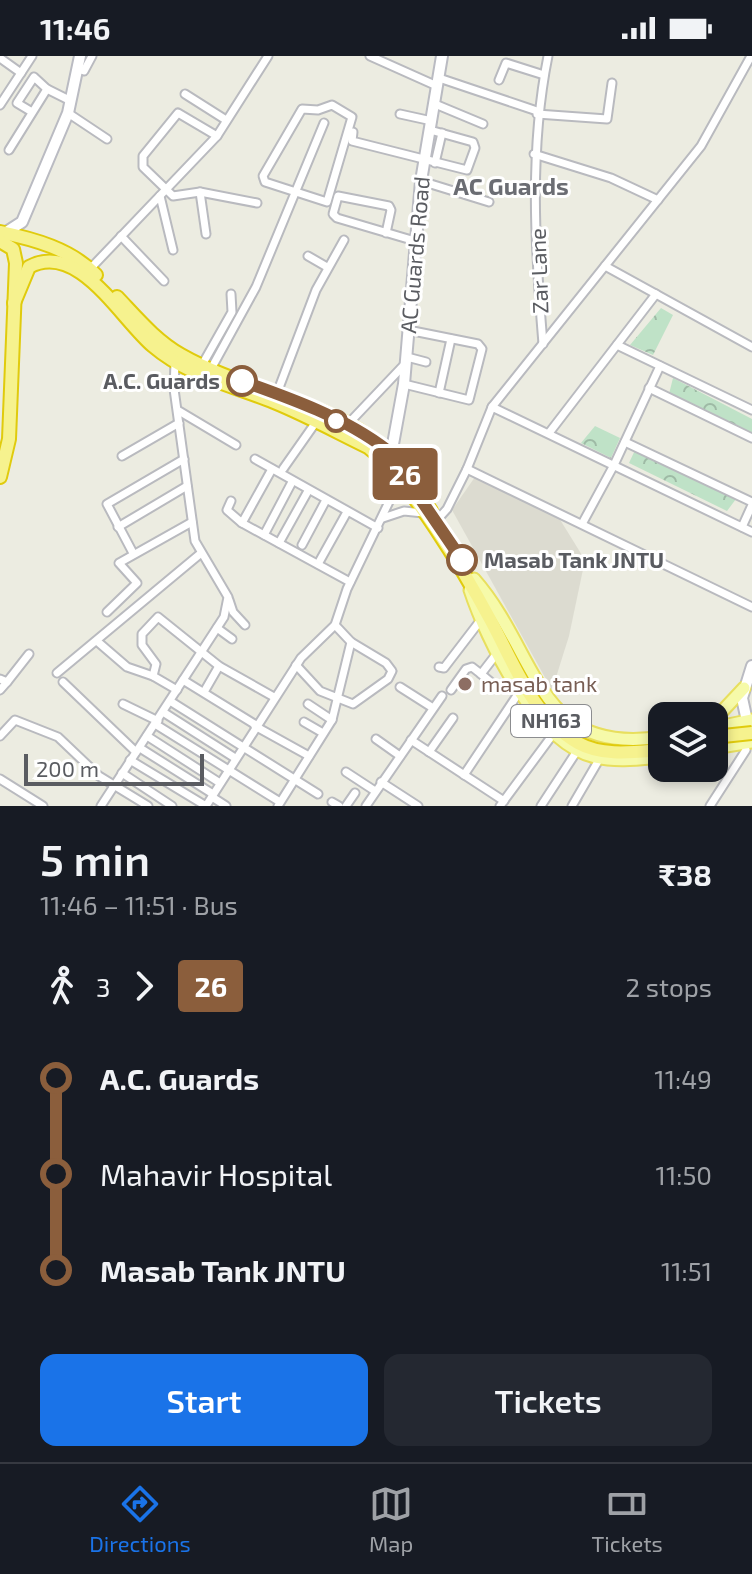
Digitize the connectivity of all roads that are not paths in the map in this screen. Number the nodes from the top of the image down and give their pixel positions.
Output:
1 (32, 56) edge
2 (80, 56) edge
3 (92, 56) edge
4 (268, 56) edge
5 (370, 56) edge
6 (442, 56) edge
7 (548, 56) edge
8 (0, 58) edge
9 (751, 60) edge
10 (77, 69) junction
11 (21, 73) junction
12 (544, 75) junction
13 (499, 80) dead end
14 (438, 82) junction
15 (612, 83) dead end
16 (47, 89) junction
17 (185, 94) dead end
18 (2, 101) edge
19 (71, 101) junction
20 (17, 103) junction
21 (435, 104) junction
22 (32, 112) junction
23 (537, 112) junction
24 (68, 113) junction
25 (400, 114) dead end
26 (356, 118) dead end
27 (226, 120) junction
28 (324, 123) dead end
29 (483, 124) dead end
30 (431, 126) junction
31 (442, 133) junction
32 (217, 136) junction
33 (107, 139) dead end
34 (9, 150) dead end
35 (534, 154) junction
36 (430, 161) junction
37 (421, 181) junction
38 (200, 192) junction
39 (293, 193) junction
40 (164, 194) junction
41 (658, 200) junction
42 (489, 202) dead end
43 (257, 203) dead end
44 (22, 222) junction
45 (386, 233) junction
46 (206, 234) dead end
47 (121, 236) junction
48 (1, 237) edge
49 (31, 239) junction
50 (344, 240) dead end
51 (415, 241) junction
52 (173, 250) dead end
53 (65, 254) junction
54 (308, 256) dead end
55 (605, 266) junction
56 (327, 267) junction
57 (90, 269) junction
58 (164, 281) dead end
59 (656, 294) junction
60 (234, 296) dead end
61 (14, 303) junction
62 (408, 330) junction
63 (451, 339) junction
64 (543, 344) junction
65 (617, 345) junction
66 (752, 347) edge
67 (406, 360) junction
68 (426, 362) dead end
69 (175, 363) junction
70 (660, 366) junction
71 (207, 367) junction
72 (6, 378) edge
73 (409, 385) junction
74 (649, 388) junction
75 (277, 393) junction
76 (439, 393) junction
77 (292, 405) junction
78 (492, 407) junction
79 (752, 410) edge
80 (179, 411) junction
81 (316, 422) junction
82 (179, 423) junction
83 (346, 426) junction
84 (549, 433) junction
85 (752, 438) edge
86 (625, 442) junction
87 (236, 445) dead end
88 (391, 455) junction
89 (122, 456) dead end
90 (184, 459) junction
91 (255, 459) dead end
92 (614, 465) junction
93 (272, 469) junction
94 (283, 469) dead end
95 (467, 469) junction
96 (0, 477) edge
97 (399, 481) junction
98 (292, 482) junction
99 (187, 486) junction
100 (308, 491) junction
101 (326, 500) junction
102 (231, 501) dead end
103 (752, 504) edge
104 (347, 512) junction
105 (423, 513) junction
106 (383, 518) junction
107 (437, 520) junction
108 (192, 522) junction
109 (242, 523) junction
110 (582, 524) junction
111 (118, 527) junction
112 (742, 527) junction
113 (378, 528) junction
114 (752, 532) edge
115 (264, 535) junction
116 (279, 543) junction
117 (302, 545) dead end
118 (133, 553) junction
119 (200, 554) junction
120 (318, 564) junction
121 (470, 581) junction
122 (350, 582) junction
123 (228, 597) junction
124 (752, 607) edge
125 (107, 612) dead end
126 (488, 619) junction
127 (245, 625) dead end
128 (335, 625) junction
129 (217, 628) junction
130 (232, 639) dead end
131 (98, 642) junction
132 (351, 642) junction
133 (201, 651) junction
134 (498, 652) junction
135 (29, 654) dead end
136 (296, 665) junction
137 (219, 666) junction
138 (752, 666) edge
139 (439, 667) dead end
140 (57, 673) dead end
141 (481, 674) junction
142 (153, 676) junction
143 (4, 680) edge
144 (183, 680) junction
145 (63, 682) dead end
146 (493, 684) dead end
147 (400, 687) dead end
148 (744, 688) junction
149 (0, 690) edge
150 (177, 690) junction
151 (451, 690) dead end
152 (520, 691) junction
153 (204, 692) junction
154 (442, 696) dead end
155 (274, 697) junction
156 (337, 700) junction
157 (170, 701) junction
158 (123, 704) dead end
159 (308, 704) dead end
160 (728, 705) edge
161 (433, 708) junction
162 (163, 712) junction
163 (453, 718) dead end
164 (332, 720) junction
165 (156, 722) junction
166 (304, 722) dead end
167 (256, 726) junction
168 (728, 731) edge
169 (323, 733) junction
170 (554, 733) junction
171 (0, 736) edge
172 (147, 736) junction
173 (751, 737) edge
174 (376, 739) dead end
175 (648, 739) edge
176 (411, 740) junction
177 (728, 741) edge
178 (648, 744) edge
179 (728, 744) edge
180 (241, 747) junction
181 (138, 750) junction
182 (648, 750) edge
183 (577, 751) junction
184 (429, 752) junction
185 (309, 756) junction
186 (400, 756) junction
187 (235, 758) junction
188 (600, 758) junction
189 (648, 758) edge
190 (130, 760) junction
191 (227, 771) junction
192 (346, 772) dead end
193 (122, 773) junction
194 (464, 775) junction
195 (0, 779) edge
196 (295, 779) junction
197 (381, 782) junction
198 (220, 783) junction
199 (114, 785) junction
200 (375, 791) junction
201 (355, 793) dead end
202 (318, 794) dead end
203 (213, 796) junction
204 (103, 803) edge
205 (502, 803) edge
206 (279, 804) edge
207 (43, 806) edge
208 (115, 806) edge
209 (148, 806) edge
210 (172, 806) edge
211 (226, 806) edge
212 (346, 806) edge
213 (366, 806) edge
214 (418, 806) edge
215 (541, 806) edge
216 (572, 806) edge
217 (711, 806) edge

1 - 11 street
2 - 10 street
3 - 10 street
4 - 27 street
5 - 14 street
6 - 14 street, AC Guards Road
7 - 12 street, Zar Lane
8 - 11 street
9 - 41 street
10 - 19 street
11 - 18 street
12 - 13 street
12 - 23 street, Zar Lane
14 - 21 street, AC Guards Road
14 - 23 street
15 - 23 street
16 - 19 street
16 - 20 street
16 - 22 street
17 - 27 street
18 - 20 street
19 - 24 street
20 - 22 street
21 - 29 street
21 - 30 street, AC Guards Road
22 - 34 street
23 - 35 street, Zar Lane
24 - 33 street
24 - 44 street
25 - 30 street
26 - 36 street
27 - 32 street
28 - 39 street
30 - 31 street
30 - 36 street, AC Guards Road
31 - 36 street
31 - 36 street
32 - 40 street
32 - 40 street
35 - 41 street
35 - 64 street, Zar Lane
36 - 37 street, AC Guards Road
37 - 42 street
37 - 51 street, AC Guards Road
38 - 40 street
38 - 43 street
38 - 46 street
39 - 39 street
39 - 71 street
40 - 47 street
40 - 52 street
41 - 55 street
44 - 48 street
44 - 49 street
45 - 45 street
45 - 51 street
47 - 57 street
47 - 58 street
48 - 49 highway, NH163
48 - 53 highway, NH163
48 - 61 highway
49 - 53 highway, NH163
50 - 56 street
51 - 62 street, AC Guards Road
53 - 57 highway, NH163
54 - 56 street
55 - 59 street
55 - 64 street
56 - 75 street
57 - 71 highway, NH163
59 - 65 street
59 - 66 street
60 - 71 street
61 - 69 highway, NH163
61 - 72 highway
62 - 63 street
62 - 67 street, AC Guards Road
63 - 76 street
63 - 76 street
64 - 78 street
65 - 70 street
65 - 84 street
67 - 68 street
67 - 73 street, AC Guards Road
67 - 83 street
69 - 77 highway, NH163
69 - 80 street
70 - 74 street
70 - 79 street
71 - 75 highway, NH163
72 - 96 highway
73 - 76 street
73 - 88 street, AC Guards Road
74 - 85 street
74 - 86 street
75 - 77 highway, NH163
77 - 81 highway, NH163
77 - 83 highway, NH163
78 - 84 street
78 - 95 street
80 - 82 street
80 - 87 street
81 - 94 street
81 - 97 highway, NH163
82 - 89 street
82 - 90 street
83 - 88 highway, NH163
84 - 92 street
86 - 92 street
86 - 103 street
88 - 107 highway, NH163
90 - 99 street
90 - 111 street
91 - 93 street
92 - 110 street
92 - 112 street
93 - 98 street
93 - 109 street
95 - 107 street
95 - 110 street
97 - 105 highway, NH163
97 - 106 street
98 - 100 street
98 - 115 street
99 - 108 street
99 - 111 street
100 - 101 street
100 - 116 street
101 - 104 street
101 - 117 street
102 - 109 street
103 - 112 street
104 - 113 street
104 - 120 street
105 - 106 street
105 - 121 highway, NH163
106 - 113 street
107 - 121 highway, NH163
108 - 118 street
108 - 119 street
109 - 115 street
110 - 124 street
111 - 118 street
112 - 114 street
113 - 122 street
115 - 116 street
116 - 120 street
118 - 125 street
119 - 123 street
119 - 131 street
120 - 122 street
121 - 126 highway, NH163
121 - 175 main road
122 - 128 street
123 - 127 street
123 - 129 street
126 - 134 main road
126 - 139 street
126 - 178 highway, NH163
126 - 182 highway, NH163
128 - 132 street
128 - 136 street
129 - 130 street
129 - 133 street
131 - 140 street
131 - 142 street
132 - 156 street
132 - 156 street
133 - 137 street
133 - 142 street
133 - 144 street
134 - 141 street
134 - 152 main road
135 - 143 street
136 - 155 street
136 - 156 street
137 - 153 street
137 - 155 street
138 - 148 street
141 - 146 street
141 - 151 street
142 - 150 street
143 - 149 street
144 - 150 street
144 - 153 street
145 - 181 street
147 - 161 street
148 - 160 main road
148 - 173 street
150 - 157 street
152 - 170 main road
152 - 194 street
153 - 167 street
154 - 161 street
155 - 167 street
156 - 164 street
157 - 162 street
157 - 180 street
158 - 165 street
159 - 164 street
161 - 176 street
162 - 165 street
162 - 187 street
163 - 184 street
164 - 169 street
165 - 172 street
165 - 191 street
166 - 169 street
167 - 180 street
167 - 185 street
168 - 173 main road
169 - 185 street
170 - 183 main road
170 - 205 street
171 - 199 street
172 - 181 street
172 - 198 street
173 - 177 highway, bridge
173 - 179 main road
173 - 217 street
174 - 186 street
176 - 184 street
176 - 186 street
180 - 187 street
180 - 196 street
181 - 190 street
181 - 203 street
183 - 188 main road
183 - 215 street
184 - 194 street
185 - 196 street
186 - 197 street
187 - 191 street
188 - 189 main road
188 - 216 street
190 - 193 street
190 - 203 street
191 - 198 street
191 - 206 street
192 - 200 street
193 - 199 street
193 - 210 street
194 - 205 street
195 - 207 street
196 - 202 street
196 - 206 street
197 - 200 street
197 - 214 street
198 - 203 street
199 - 204 street
199 - 209 street
200 - 213 street
201 - 212 street
203 - 211 street
204 - 208 street

